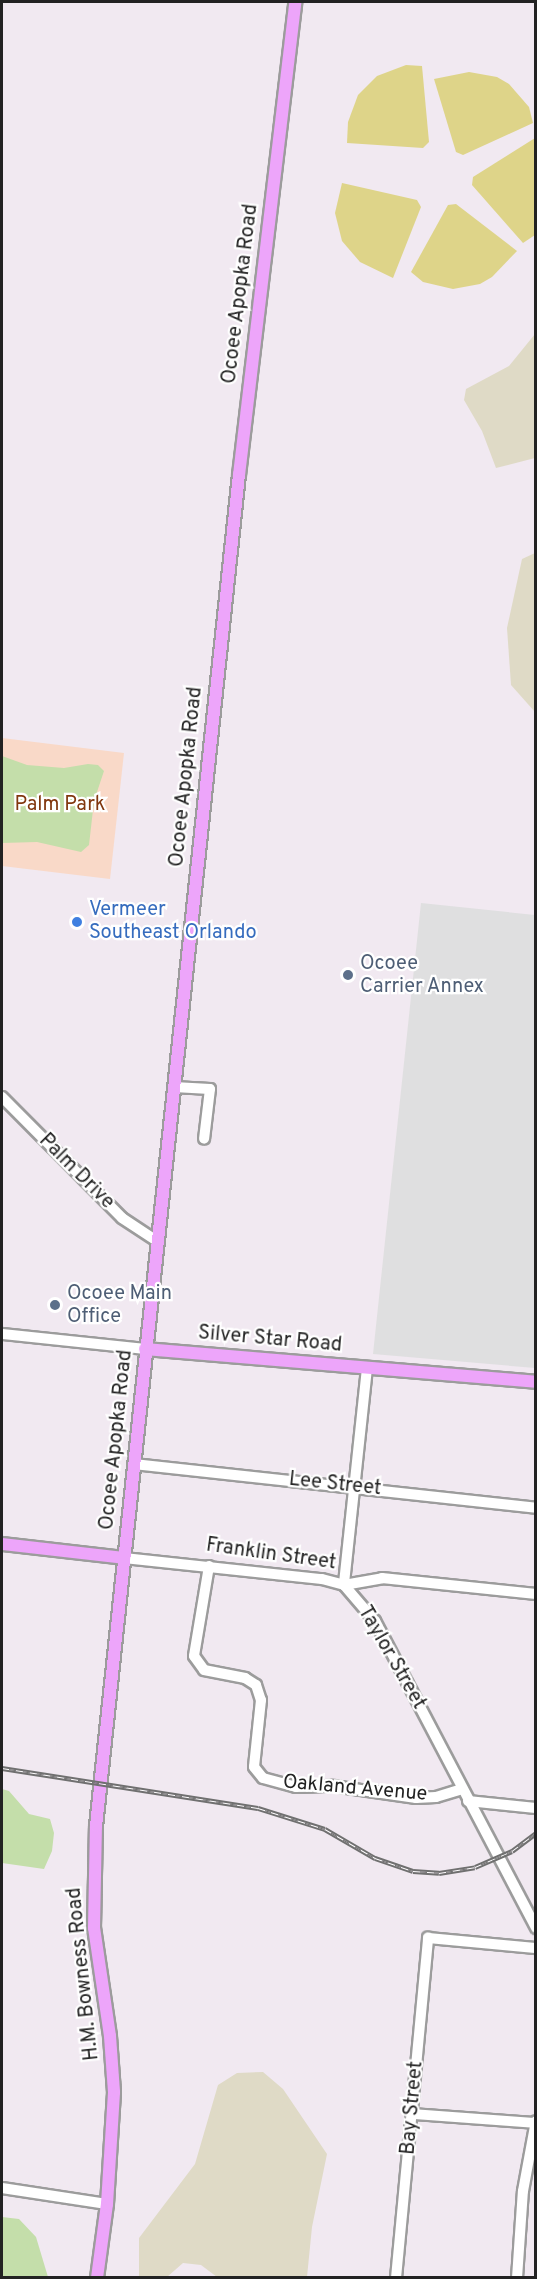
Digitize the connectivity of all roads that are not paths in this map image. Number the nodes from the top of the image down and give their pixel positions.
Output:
1 (295, 2) edge
2 (174, 1087) junction
3 (2, 1097) edge
4 (204, 1139) dead end
5 (157, 1241) junction
6 (2, 1334) edge
7 (146, 1348) junction
8 (368, 1368) junction
9 (536, 1382) edge
10 (134, 1464) junction
11 (354, 1488) junction
12 (536, 1508) edge
13 (2, 1544) edge
14 (124, 1558) junction
15 (208, 1566) junction
16 (344, 1585) junction
17 (536, 1594) edge
18 (462, 1788) junction
19 (468, 1801) junction
20 (536, 1808) edge
21 (536, 1928) edge
22 (536, 1948) edge
23 (413, 2114) junction
24 (535, 2122) edge
25 (2, 2188) edge
26 (107, 2204) junction
27 (97, 2277) edge
28 (396, 2277) edge
29 (517, 2277) edge

1 - 2 main road, Ocoee Apopka Road
2 - 4 street
2 - 5 main road, Ocoee Apopka Road
3 - 5 street, Palm Drive
5 - 7 main road, Ocoee Apopka Road
6 - 7 street, Silver Star Road
7 - 8 main road, Silver Star Road
7 - 10 main road, Ocoee Apopka Road
8 - 9 main road, Silver Star Road
8 - 11 street
10 - 11 street, Lee Street
10 - 14 main road, Ocoee Apopka Road
11 - 12 street, Lee Street
11 - 16 street
13 - 14 main road, Franklin Street
14 - 15 street, Franklin Street
14 - 26 main road, H.M. Bowness Road
15 - 16 street, Franklin Street
15 - 18 street, Oakland Avenue
16 - 17 street, Franklin Street
16 - 18 street, Taylor Street
18 - 19 street, Taylor Street
19 - 20 street
19 - 21 street, Taylor Street
22 - 23 street, Bay Street
23 - 24 street
23 - 28 street, Bay Street
24 - 29 street
25 - 26 street
26 - 27 main road, H.M. Bowness Road

